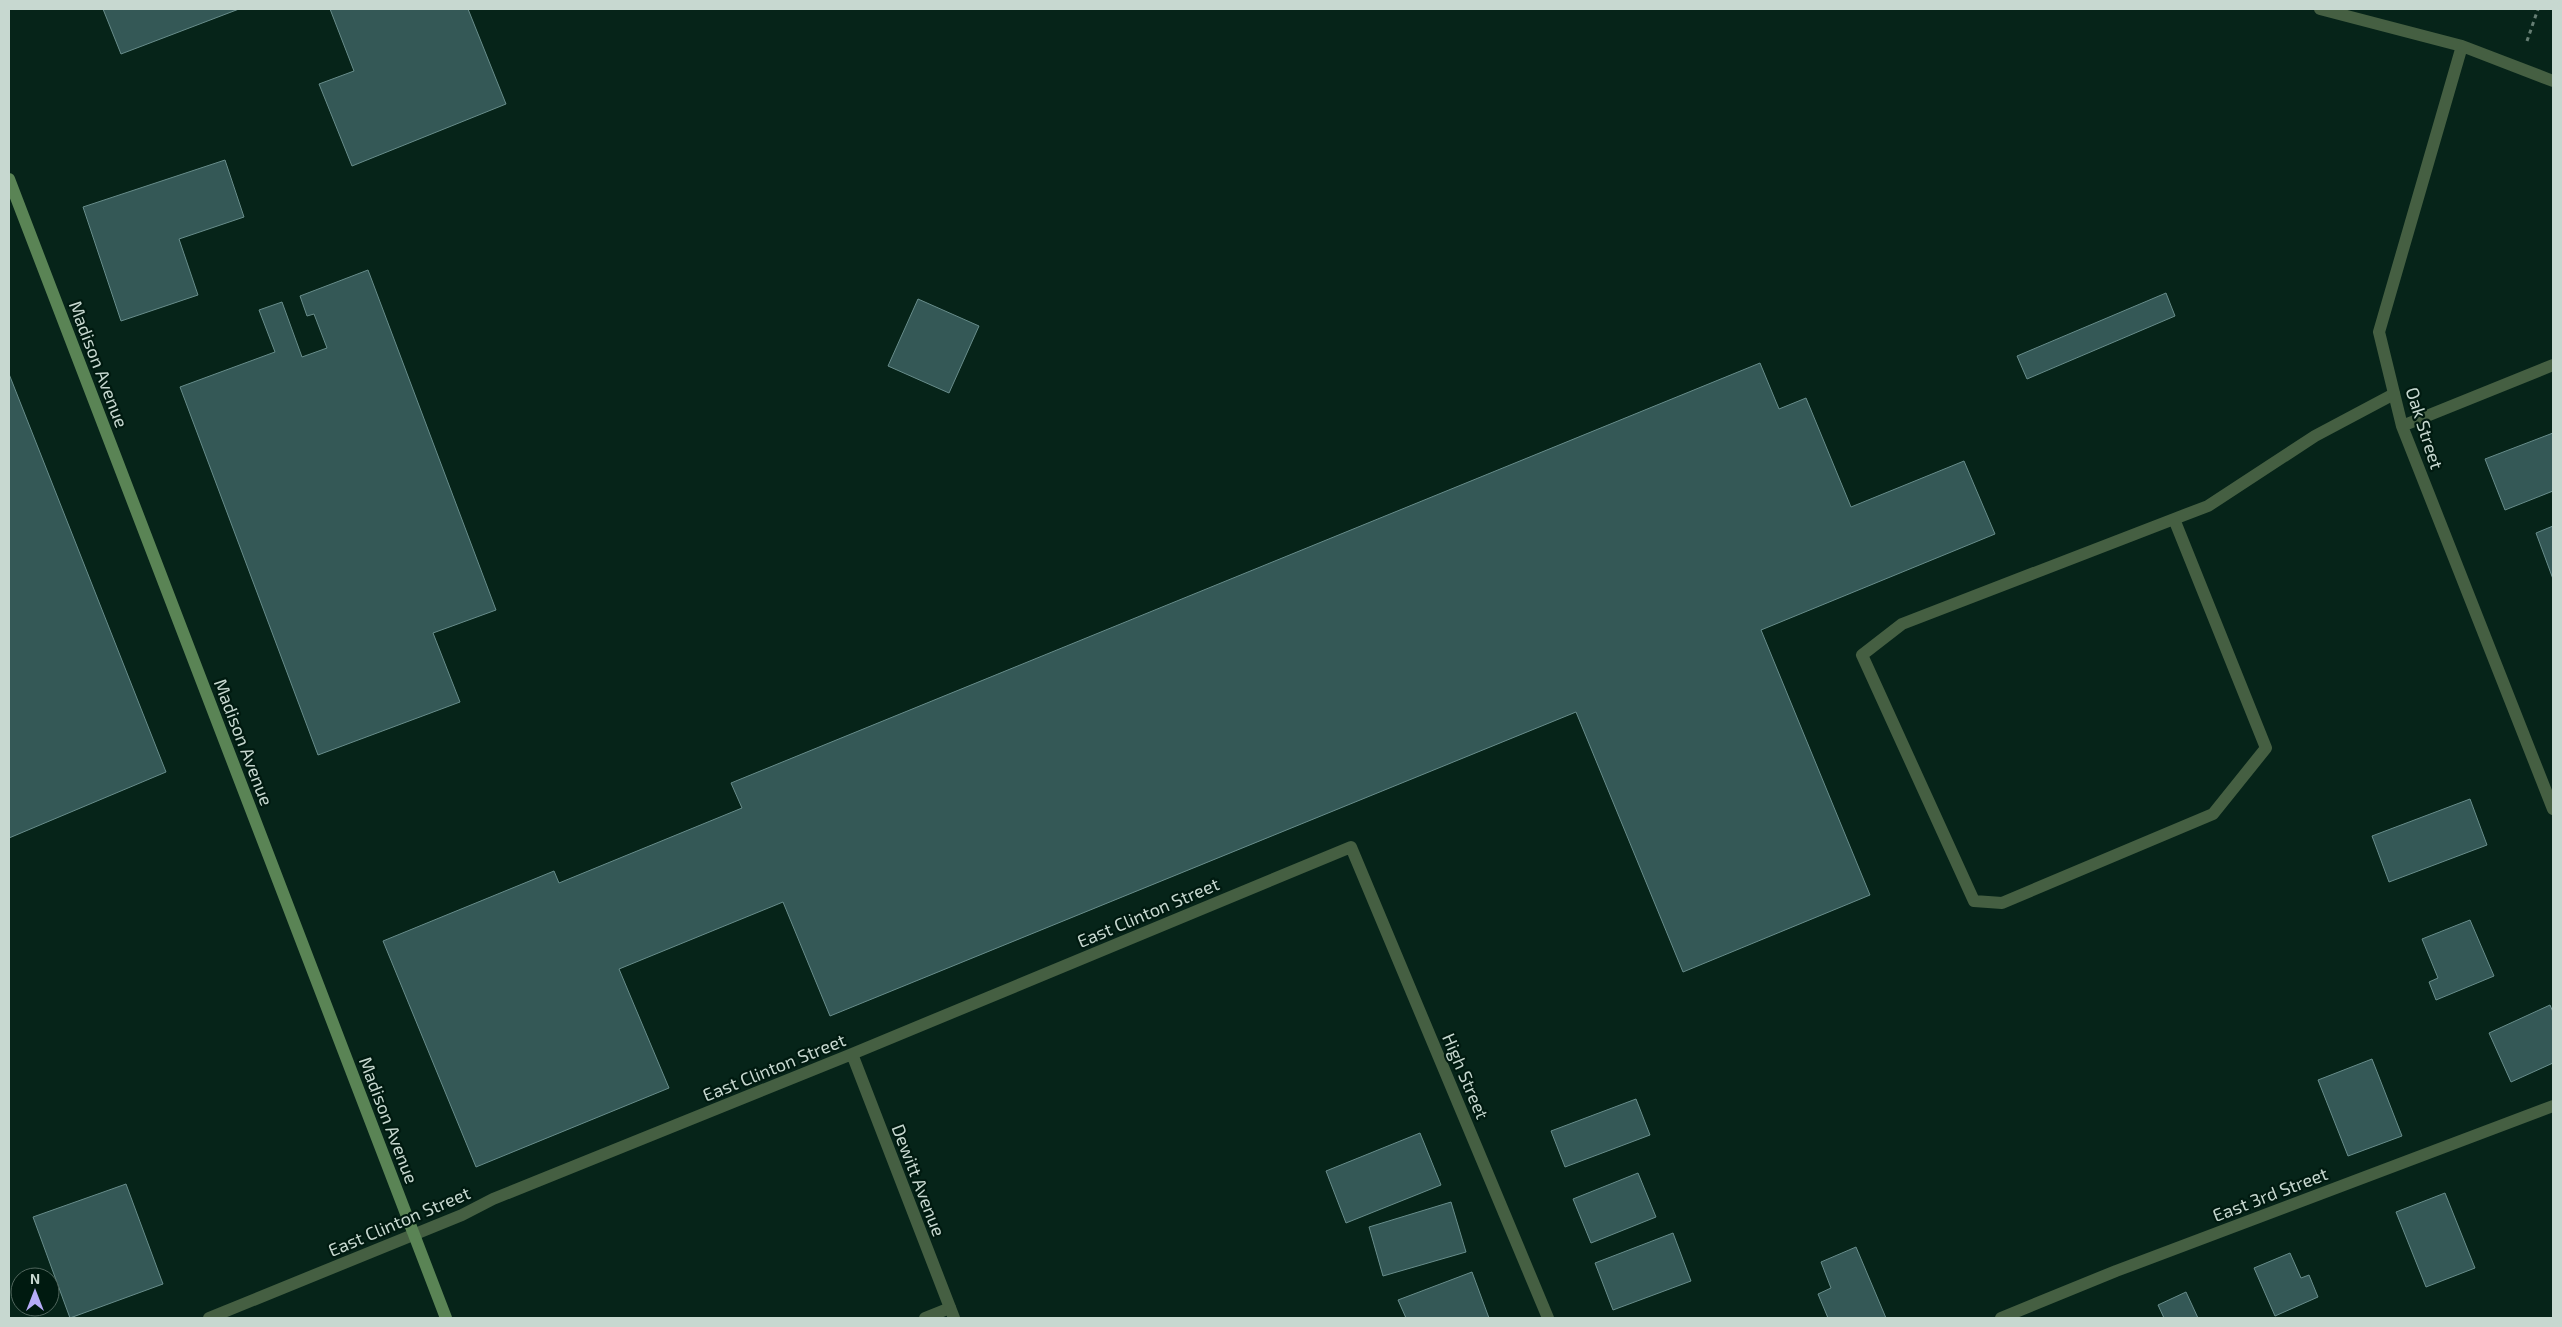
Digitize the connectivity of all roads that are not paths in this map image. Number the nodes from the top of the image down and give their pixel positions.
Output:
1 (2320, 9) edge
2 (2462, 46) junction
3 (2553, 81) edge
4 (9, 179) edge
5 (2553, 365) edge
6 (2394, 394) junction
7 (2402, 426) junction
8 (2174, 519) junction
9 (2553, 809) edge
10 (1351, 847) joint
11 (852, 1054) junction
12 (2553, 1106) edge
13 (414, 1234) junction
14 (952, 1313) edge
15 (209, 1318) edge
16 (446, 1318) edge
17 (925, 1318) edge
18 (1548, 1318) edge
19 (2001, 1318) edge

1 - 2 street
2 - 3 street
2 - 6 street, Oak Street
4 - 13 main road, Madison Avenue
5 - 7 street
6 - 7 street, Oak Street
6 - 8 street
7 - 9 street, Oak Street
8 - 8 street
10 - 11 street, East Clinton Street
10 - 18 street, High Street
11 - 13 street, East Clinton Street
11 - 14 street, Dewitt Avenue
12 - 19 street, East 3rd Street
13 - 15 street, East Clinton Street
13 - 16 main road, Madison Avenue
14 - 17 street

